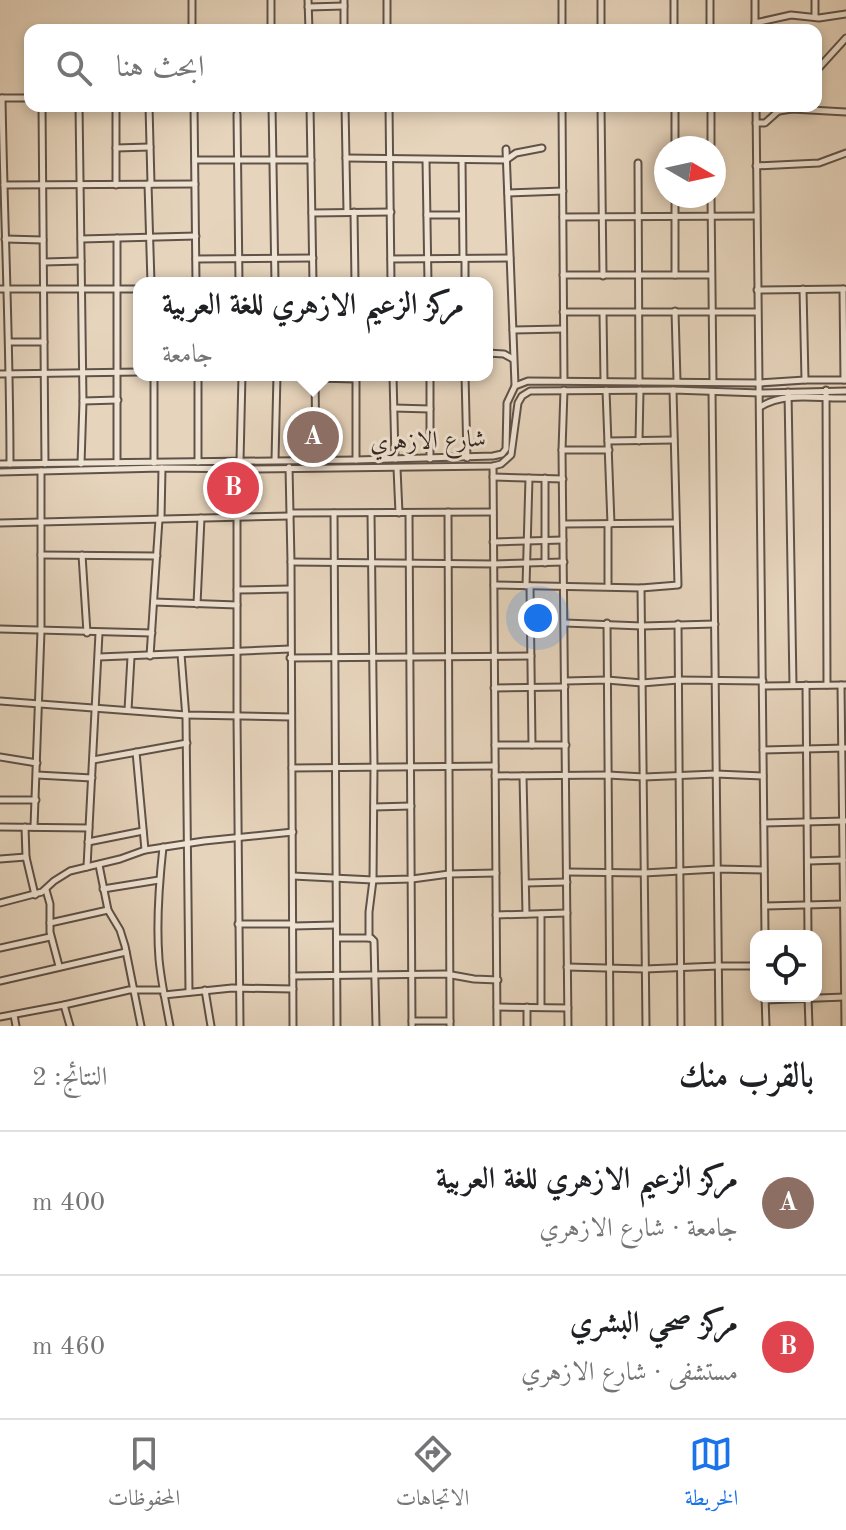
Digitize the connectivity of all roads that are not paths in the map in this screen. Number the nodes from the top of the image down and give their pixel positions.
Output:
1 (192, 0) edge
2 (271, 0) edge
3 (387, 0) edge
4 (562, 0) edge
5 (601, 0) edge
6 (674, 0) edge
7 (710, 0) edge
8 (755, 0) edge
9 (815, 0) edge
10 (308, 3) edge
11 (344, 3) edge
12 (846, 14) edge
13 (815, 17) junction
14 (192, 24) edge
15 (271, 24) edge
16 (309, 24) edge
17 (344, 24) edge
18 (387, 24) edge
19 (562, 24) edge
20 (601, 24) edge
21 (674, 24) edge
22 (710, 24) edge
23 (755, 24) edge
24 (764, 24) edge
25 (846, 38) edge
26 (822, 64) edge
27 (1, 98) edge
28 (24, 98) edge
29 (822, 111) edge
30 (42, 112) edge
31 (79, 112) edge
32 (116, 112) edge
33 (149, 112) edge
34 (194, 112) edge
35 (272, 112) edge
36 (310, 112) edge
37 (345, 112) edge
38 (389, 112) edge
39 (562, 112) edge
40 (601, 112) edge
41 (675, 112) edge
42 (711, 112) edge
43 (756, 112) edge
44 (778, 112) edge
45 (846, 112) edge
46 (237, 114) dead end
47 (756, 123) junction
48 (675, 136) edge
49 (711, 136) edge
50 (150, 147) junction
51 (116, 148) junction
52 (542, 148) dead end
53 (506, 149) dead end
54 (846, 153) edge
55 (346, 158) junction
56 (390, 159) junction
57 (195, 160) junction
58 (238, 160) junction
59 (311, 160) junction
60 (426, 160) junction
61 (462, 160) junction
62 (506, 160) junction
63 (273, 161) junction
64 (638, 163) dead end
65 (756, 166) junction
66 (150, 184) junction
67 (195, 184) junction
68 (2, 185) edge
69 (43, 185) junction
70 (80, 185) junction
71 (116, 185) junction
72 (563, 191) junction
73 (507, 193) junction
74 (675, 208) edge
75 (711, 208) edge
76 (347, 212) junction
77 (354, 212) junction
78 (391, 212) junction
79 (312, 213) junction
80 (427, 215) junction
81 (462, 215) junction
82 (711, 216) junction
83 (756, 216) junction
84 (563, 217) junction
85 (675, 217) junction
86 (602, 218) junction
87 (638, 218) junction
88 (196, 236) junction
89 (150, 237) junction
90 (117, 238) junction
91 (5, 239) junction
92 (81, 239) junction
93 (43, 240) junction
94 (275, 258) junction
95 (313, 258) junction
96 (510, 258) junction
97 (196, 259) junction
98 (239, 259) junction
99 (391, 259) junction
100 (427, 259) junction
101 (464, 259) junction
102 (81, 261) junction
103 (44, 262) junction
104 (563, 275) junction
105 (675, 275) junction
106 (711, 275) junction
107 (603, 276) junction
108 (639, 276) junction
109 (151, 277) edge
110 (196, 277) edge
111 (239, 277) edge
112 (275, 277) edge
113 (313, 277) edge
114 (355, 277) edge
115 (391, 277) edge
116 (428, 277) edge
117 (465, 277) edge
118 (0, 289) edge
119 (8, 289) junction
120 (44, 289) junction
121 (81, 289) junction
122 (118, 289) junction
123 (133, 289) edge
124 (803, 289) junction
125 (844, 289) edge
126 (757, 290) junction
127 (639, 311) junction
128 (675, 311) junction
129 (713, 311) junction
130 (563, 312) junction
131 (757, 312) junction
132 (603, 313) junction
133 (563, 329) junction
134 (513, 330) junction
135 (9, 342) junction
136 (44, 342) junction
137 (493, 353) edge
138 (514, 360) junction
139 (118, 372) junction
140 (133, 372) edge
141 (44, 373) junction
142 (82, 373) junction
143 (0, 374) edge
144 (10, 374) junction
145 (564, 380) junction
146 (805, 380) junction
147 (845, 380) edge
148 (154, 381) edge
149 (198, 381) edge
150 (242, 381) edge
151 (277, 381) edge
152 (315, 381) edge
153 (356, 381) edge
154 (393, 381) edge
155 (430, 381) edge
156 (465, 381) edge
157 (604, 381) junction
158 (677, 381) junction
159 (639, 382) junction
160 (713, 382) junction
161 (760, 383) junction
162 (515, 386) junction
163 (564, 390) junction
164 (606, 390) junction
165 (640, 390) junction
166 (673, 390) junction
167 (826, 390) junction
168 (846, 391) edge
169 (712, 392) junction
170 (760, 393) junction
171 (789, 394) junction
172 (846, 398) edge
173 (825, 399) junction
174 (118, 400) junction
175 (83, 401) junction
176 (760, 407) junction
177 (394, 408) junction
178 (430, 409) junction
179 (674, 440) junction
180 (608, 441) junction
181 (639, 441) junction
182 (562, 450) junction
183 (609, 450) junction
184 (467, 458) junction
185 (395, 459) junction
186 (430, 459) junction
187 (275, 460) junction
188 (316, 460) junction
189 (356, 460) junction
190 (240, 461) junction
191 (198, 462) junction
192 (117, 463) junction
193 (154, 463) junction
194 (0, 464) edge
195 (10, 464) junction
196 (45, 464) junction
197 (81, 464) junction
198 (289, 464) junction
199 (493, 466) junction
200 (162, 468) junction
201 (397, 468) junction
202 (41, 471) junction
203 (0, 472) edge
204 (493, 477) junction
205 (529, 478) junction
206 (545, 478) junction
207 (563, 479) junction
208 (448, 512) junction
209 (493, 512) junction
210 (334, 513) junction
211 (371, 513) junction
212 (399, 513) junction
213 (409, 513) junction
214 (290, 514) junction
215 (237, 517) junction
216 (201, 518) junction
217 (160, 519) junction
218 (40, 522) junction
219 (0, 523) edge
220 (676, 523) junction
221 (564, 524) junction
222 (610, 524) junction
223 (544, 540) junction
224 (563, 540) junction
225 (528, 541) junction
226 (493, 542) junction
227 (41, 555) junction
228 (82, 555) junction
229 (157, 556) junction
230 (291, 562) junction
231 (564, 562) junction
232 (373, 563) junction
233 (409, 563) junction
234 (448, 563) junction
235 (527, 563) junction
236 (545, 563) junction
237 (335, 564) junction
238 (494, 564) junction
239 (494, 585) junction
240 (528, 586) junction
241 (608, 586) junction
242 (564, 587) junction
243 (641, 588) junction
244 (290, 589) junction
245 (237, 590) junction
246 (154, 602) junction
247 (197, 604) junction
248 (237, 605) junction
249 (565, 623) junction
250 (607, 623) junction
251 (678, 624) junction
252 (715, 624) junction
253 (642, 626) junction
254 (0, 629) edge
255 (41, 631) junction
256 (87, 633) junction
257 (99, 633) junction
258 (152, 633) junction
259 (290, 649) junction
260 (236, 651) junction
261 (181, 654) junction
262 (150, 656) junction
263 (494, 656) junction
264 (531, 656) junction
265 (99, 657) junction
266 (131, 657) junction
267 (373, 657) junction
268 (410, 657) junction
269 (448, 657) junction
270 (290, 658) junction
271 (335, 658) junction
272 (607, 680) junction
273 (678, 680) junction
274 (715, 680) junction
275 (642, 683) junction
276 (565, 684) junction
277 (763, 684) junction
278 (793, 685) junction
279 (806, 685) junction
280 (827, 685) junction
281 (844, 685) edge
282 (531, 687) junction
283 (494, 688) junction
284 (0, 701) edge
285 (39, 704) junction
286 (96, 709) junction
287 (128, 710) junction
288 (186, 715) junction
289 (237, 717) junction
290 (291, 717) junction
291 (187, 743) junction
292 (495, 745) junction
293 (532, 745) junction
294 (566, 745) junction
295 (844, 748) edge
296 (807, 749) junction
297 (763, 750) junction
298 (136, 752) junction
299 (0, 757) edge
300 (93, 760) junction
301 (37, 763) junction
302 (374, 766) junction
303 (410, 766) junction
304 (449, 766) junction
305 (495, 766) junction
306 (336, 767) junction
307 (292, 768) junction
308 (679, 774) junction
309 (716, 774) junction
310 (37, 775) junction
311 (608, 775) junction
312 (495, 776) junction
313 (523, 776) junction
314 (566, 776) junction
315 (763, 776) junction
316 (644, 777) junction
317 (92, 778) junction
318 (0, 800) edge
319 (36, 800) junction
320 (411, 806) junction
321 (374, 807) junction
322 (808, 821) junction
323 (844, 821) edge
324 (764, 823) junction
325 (0, 827) edge
326 (25, 827) junction
327 (34, 827) junction
328 (89, 828) junction
329 (143, 831) junction
330 (293, 832) junction
331 (238, 837) junction
332 (88, 842) junction
333 (188, 843) junction
334 (163, 847) junction
335 (145, 850) junction
336 (26, 857) junction
337 (0, 859) edge
338 (843, 860) junction
339 (808, 861) junction
340 (99, 865) junction
341 (87, 867) junction
342 (717, 869) junction
343 (680, 870) junction
344 (764, 870) junction
345 (567, 872) junction
346 (608, 872) junction
347 (496, 873) junction
348 (644, 873) junction
349 (449, 874) junction
350 (293, 876) junction
351 (335, 879) junction
352 (412, 879) junction
353 (159, 880) junction
354 (373, 880) junction
355 (567, 882) junction
356 (526, 883) junction
357 (103, 889) junction
358 (46, 890) junction
359 (35, 895) junction
360 (0, 903) edge
361 (808, 904) junction
362 (845, 904) edge
363 (765, 906) junction
364 (108, 910) junction
365 (567, 913) junction
366 (526, 914) junction
367 (541, 914) junction
368 (496, 915) junction
369 (50, 923) junction
370 (238, 924) junction
371 (293, 925) junction
372 (336, 925) junction
373 (765, 930) edge
374 (808, 930) edge
375 (50, 937) junction
376 (337, 938) junction
377 (369, 938) junction
378 (0, 948) edge
379 (126, 952) junction
380 (59, 966) junction
381 (718, 966) junction
382 (750, 966) edge
383 (567, 967) junction
384 (609, 967) junction
385 (681, 967) junction
386 (645, 969) junction
387 (337, 975) junction
388 (375, 975) junction
389 (412, 975) junction
390 (293, 976) junction
391 (450, 976) junction
392 (498, 980) junction
393 (0, 981) edge
394 (240, 988) junction
395 (133, 989) junction
396 (293, 989) junction
397 (205, 990) junction
398 (189, 992) junction
399 (163, 993) junction
400 (822, 997) edge
401 (846, 997) edge
402 (765, 1002) edge
403 (808, 1002) edge
404 (64, 1005) junction
405 (497, 1007) junction
406 (527, 1007) junction
407 (541, 1007) junction
408 (568, 1008) junction
409 (14, 1015) junction
410 (0, 1017) edge
411 (450, 1023) edge
412 (412, 1024) edge
413 (16, 1026) edge
414 (70, 1026) edge
415 (141, 1026) edge
416 (170, 1026) edge
417 (211, 1026) edge
418 (240, 1026) edge
419 (293, 1026) edge
420 (337, 1026) edge
421 (376, 1026) edge
422 (497, 1026) edge
423 (527, 1026) edge
424 (568, 1026) edge
425 (610, 1026) edge
426 (646, 1026) edge
427 (681, 1026) edge
428 (719, 1026) edge
429 (766, 1026) edge
430 (809, 1026) edge
431 (845, 1026) edge

1 - 14 street
2 - 15 street
3 - 18 street
4 - 19 street
5 - 20 street
6 - 21 street
7 - 22 street
8 - 23 street
9 - 13 street
10 - 11 street
10 - 16 street
11 - 17 street
12 - 13 street
13 - 24 street
25 - 26 street
27 - 28 street
27 - 68 street
29 - 45 street
30 - 69 street
31 - 70 street
32 - 51 street
33 - 50 street
34 - 57 street
35 - 63 street
36 - 59 street
37 - 55 street
38 - 56 street
39 - 72 street
40 - 86 street
41 - 48 street
42 - 49 street
43 - 47 street
44 - 47 street
46 - 58 street
47 - 65 street
50 - 51 street
50 - 66 street
51 - 71 street
52 - 62 street
53 - 62 street
54 - 65 street
55 - 56 street
55 - 76 street
56 - 60 street
56 - 78 street
57 - 58 street
57 - 67 street
58 - 63 street
58 - 98 street
59 - 63 street
59 - 79 street
60 - 61 street
60 - 80 street
61 - 62 street
61 - 81 street
62 - 73 street
63 - 94 street
64 - 87 street
65 - 83 street
66 - 67 street
66 - 71 street
66 - 89 street
67 - 88 street
68 - 69 street
68 - 91 street
69 - 70 street
69 - 93 street
70 - 71 street
70 - 92 street
72 - 73 street
72 - 84 street
73 - 96 street
74 - 85 street
75 - 82 street
76 - 77 street
76 - 79 street
77 - 78 street
77 - 114 street
78 - 99 street
79 - 95 street
80 - 81 street
80 - 100 street
81 - 101 street
82 - 83 street
82 - 85 street
82 - 106 street
83 - 126 street
84 - 86 street
84 - 104 street
85 - 87 street
85 - 105 street
86 - 87 street
86 - 107 street
87 - 108 street
88 - 89 street
88 - 97 street
89 - 90 street
89 - 109 street
90 - 92 street
90 - 122 street
91 - 93 street
91 - 119 street
92 - 102 street
93 - 103 street
94 - 95 street
94 - 98 street
94 - 112 street
95 - 113 street
96 - 101 street
96 - 134 street
97 - 98 street
97 - 110 street
98 - 111 street
99 - 100 street
99 - 115 street
100 - 101 street
100 - 116 street
101 - 117 street
102 - 103 street
102 - 121 street
103 - 120 street
104 - 107 street
104 - 130 street
105 - 106 street
105 - 108 street
106 - 129 street
107 - 108 street
108 - 127 street
118 - 119 street
119 - 120 street
119 - 135 street
120 - 121 street
120 - 136 street
121 - 122 street
121 - 142 street
122 - 123 street
122 - 139 street
124 - 125 street
124 - 126 street
124 - 146 street
125 - 147 street
126 - 131 street
127 - 128 street
127 - 132 street
127 - 159 street
128 - 129 street
128 - 158 street
129 - 131 street
129 - 160 street
130 - 132 street
130 - 133 street
131 - 161 street
132 - 157 street
133 - 134 street
133 - 145 street
134 - 138 street
135 - 136 street
135 - 144 street
136 - 141 street
137 - 138 street
138 - 162 street
139 - 140 street
139 - 142 street
139 - 174 street
141 - 142 street
141 - 144 street
141 - 196 street
142 - 175 street
143 - 144 street
144 - 195 street
145 - 157 street
145 - 162 street
146 - 147 street
146 - 161 street
148 - 193 street
149 - 191 street
150 - 190 street
151 - 187 street
152 - 188 street
153 - 189 street
154 - 177 street
155 - 178 street
156 - 184 street
157 - 159 street
158 - 159 street
158 - 160 street
160 - 161 street
161 - 170 street
162 - 184 street, شارع الازهري
163 - 164 street, شارع الازهري
163 - 182 street
163 - 199 street, شارع الازهري
164 - 165 street, شارع الازهري
164 - 180 street
165 - 166 street, شارع الازهري
165 - 181 street
166 - 169 street, شارع الازهري
166 - 179 street
167 - 168 street, شارع الازهري
167 - 171 street, شارع الازهري
167 - 173 street
169 - 170 street, شارع الازهري
169 - 252 street
170 - 171 street, شارع الازهري
170 - 176 street
171 - 173 street
171 - 176 street
171 - 278 street
172 - 173 street
173 - 280 street
174 - 175 street
174 - 192 street
175 - 197 street
176 - 277 street
177 - 178 street
177 - 185 street
178 - 186 street
179 - 181 street
179 - 220 street
180 - 181 street
180 - 183 street
182 - 183 street
182 - 207 street
183 - 222 street
184 - 186 street, شارع الازهري
185 - 186 street, شارع الازهري
185 - 189 street, شارع الازهري
187 - 190 street, شارع الازهري
187 - 198 street, شارع الازهري
188 - 189 street, شارع الازهري
188 - 198 street, شارع الازهري
190 - 191 street, شارع الازهري
191 - 193 street, شارع الازهري
192 - 193 street, شارع الازهري
192 - 197 street, شارع الازهري
194 - 195 street, شارع الازهري
195 - 196 street, شارع الازهري
196 - 197 street, شارع الازهري
198 - 200 street, شارع الازهري
198 - 201 street, شارع الازهري
198 - 214 street
199 - 201 street, شارع الازهري
199 - 204 street
200 - 202 street, شارع الازهري
200 - 217 street
201 - 212 street
202 - 203 street, شارع الازهري
202 - 218 street
204 - 205 street
204 - 209 street
205 - 206 street
205 - 225 street
206 - 207 street
206 - 223 street
207 - 221 street
208 - 209 street
208 - 213 street
208 - 234 street
209 - 226 street
210 - 211 street
210 - 214 street
210 - 237 street
211 - 212 street
211 - 232 street
212 - 213 street
213 - 233 street
214 - 215 street
214 - 230 street
215 - 216 street
215 - 245 street
216 - 217 street
216 - 247 street
217 - 218 street
217 - 229 street
218 - 219 street
218 - 227 street
220 - 222 street
220 - 243 street
221 - 222 street
221 - 224 street
222 - 241 street
223 - 224 street
223 - 225 street
223 - 236 street
224 - 231 street
225 - 226 street
225 - 235 street
226 - 238 street
227 - 228 street
227 - 255 street
228 - 229 street
228 - 256 street
229 - 246 street
230 - 237 street
230 - 244 street
231 - 236 street
231 - 242 street
232 - 233 street
232 - 237 street
232 - 267 street
233 - 234 street
233 - 268 street
234 - 238 street
234 - 269 street
235 - 236 street
235 - 238 street
235 - 240 street
237 - 271 street
238 - 239 street
239 - 240 street
239 - 263 street
240 - 242 street
240 - 264 street
241 - 242 street
241 - 243 street
242 - 249 street
243 - 253 street
244 - 245 street
244 - 259 street
245 - 248 street
246 - 247 street
246 - 258 street
247 - 248 street
248 - 260 street
249 - 250 street
249 - 276 street
250 - 253 street
250 - 272 street
251 - 252 street
251 - 253 street
251 - 273 street
252 - 274 street
253 - 275 street
254 - 255 street
255 - 256 street
255 - 285 street
256 - 257 street
257 - 258 street
257 - 265 street
258 - 262 street
259 - 260 street
259 - 270 street
260 - 261 street
260 - 289 street
261 - 262 street
261 - 288 street
262 - 266 street
263 - 264 street
263 - 269 street
263 - 283 street
264 - 282 street
265 - 266 street
265 - 286 street
266 - 287 street
267 - 268 street
267 - 271 street
267 - 302 street
268 - 269 street
268 - 303 street
269 - 304 street
270 - 271 street
270 - 290 street
271 - 306 street
272 - 275 street
272 - 276 street
272 - 311 street
273 - 274 street
273 - 275 street
273 - 308 street
274 - 277 street
274 - 309 street
275 - 316 street
276 - 282 street
276 - 294 street
277 - 278 street
277 - 297 street
278 - 279 street
279 - 280 street
279 - 296 street
280 - 281 street
281 - 295 street
282 - 283 street
282 - 293 street
283 - 292 street
284 - 285 street
285 - 286 street
285 - 301 street
286 - 287 street
286 - 300 street
287 - 288 street
288 - 289 street
288 - 291 street
289 - 290 street
289 - 331 street
290 - 307 street
291 - 298 street
291 - 333 street
292 - 293 street
292 - 305 street
293 - 294 street
294 - 314 street
295 - 296 street
295 - 323 street
296 - 297 street
296 - 322 street
297 - 315 street
298 - 300 street
298 - 329 street
299 - 301 street
300 - 317 street
301 - 310 street
302 - 303 street
302 - 306 street
302 - 321 street
303 - 304 street
303 - 320 street
304 - 305 street
304 - 349 street
305 - 312 street
306 - 307 street
306 - 351 street
307 - 330 street
308 - 309 street
308 - 316 street
308 - 343 street
309 - 315 street
309 - 342 street
310 - 317 street
310 - 319 street
311 - 314 street
311 - 316 street
311 - 346 street
312 - 313 street
312 - 347 street
313 - 314 street
313 - 356 street
314 - 345 street
315 - 324 street
316 - 348 street
317 - 328 street
318 - 319 street
319 - 327 street
320 - 321 street
320 - 352 street
321 - 354 street
322 - 323 street
322 - 324 street
322 - 339 street
323 - 338 street
324 - 344 street
325 - 326 street
326 - 327 street
326 - 336 street
327 - 328 street
328 - 332 street
329 - 332 street
329 - 335 street
330 - 331 street
330 - 350 street
331 - 333 street
331 - 370 street
332 - 341 street
333 - 334 street
333 - 398 street
334 - 335 street
334 - 353 street
335 - 340 street
336 - 337 street
336 - 359 street
338 - 339 street
338 - 362 street
339 - 361 street
340 - 341 street
340 - 357 street
341 - 358 street
342 - 343 street
342 - 344 street
342 - 381 street
343 - 348 street
343 - 385 street
344 - 363 street
345 - 346 street
345 - 355 street
346 - 348 street
346 - 384 street
347 - 349 street
347 - 368 street
348 - 386 street
349 - 352 street
349 - 391 street
350 - 351 street
350 - 371 street
351 - 354 street
351 - 372 street
352 - 354 street
352 - 389 street
353 - 357 street
353 - 399 street
354 - 377 street
355 - 356 street
355 - 365 street
356 - 366 street
357 - 364 street
358 - 359 street
358 - 369 street
359 - 360 street
361 - 362 street
361 - 363 street
361 - 374 street
362 - 401 street
363 - 373 street
364 - 369 street
364 - 379 street
365 - 367 street
365 - 383 street
366 - 367 street
366 - 368 street
367 - 407 street
368 - 392 street
369 - 375 street
370 - 371 street
370 - 394 street
371 - 372 street
371 - 390 street
372 - 376 street
375 - 378 street
375 - 380 street
376 - 377 street
376 - 387 street
377 - 388 street
379 - 380 street
379 - 395 street
380 - 393 street
381 - 382 street
381 - 385 street
381 - 428 street
383 - 384 street
383 - 408 street
384 - 386 street
384 - 425 street
385 - 386 street
385 - 427 street
386 - 426 street
387 - 388 street
387 - 390 street
387 - 420 street
388 - 389 street
388 - 421 street
389 - 391 street
389 - 412 street
390 - 396 street
391 - 392 street
391 - 411 street
392 - 405 street
394 - 396 street
394 - 397 street
394 - 418 street
395 - 399 street
395 - 404 street
395 - 415 street
396 - 419 street
397 - 398 street
397 - 417 street
398 - 399 street
399 - 416 street
400 - 401 street
401 - 431 street
402 - 429 street
403 - 430 street
404 - 409 street
404 - 414 street
405 - 406 street
405 - 422 street
406 - 407 street
406 - 423 street
407 - 408 street
408 - 424 street
409 - 410 street
409 - 413 street
411 - 412 street

